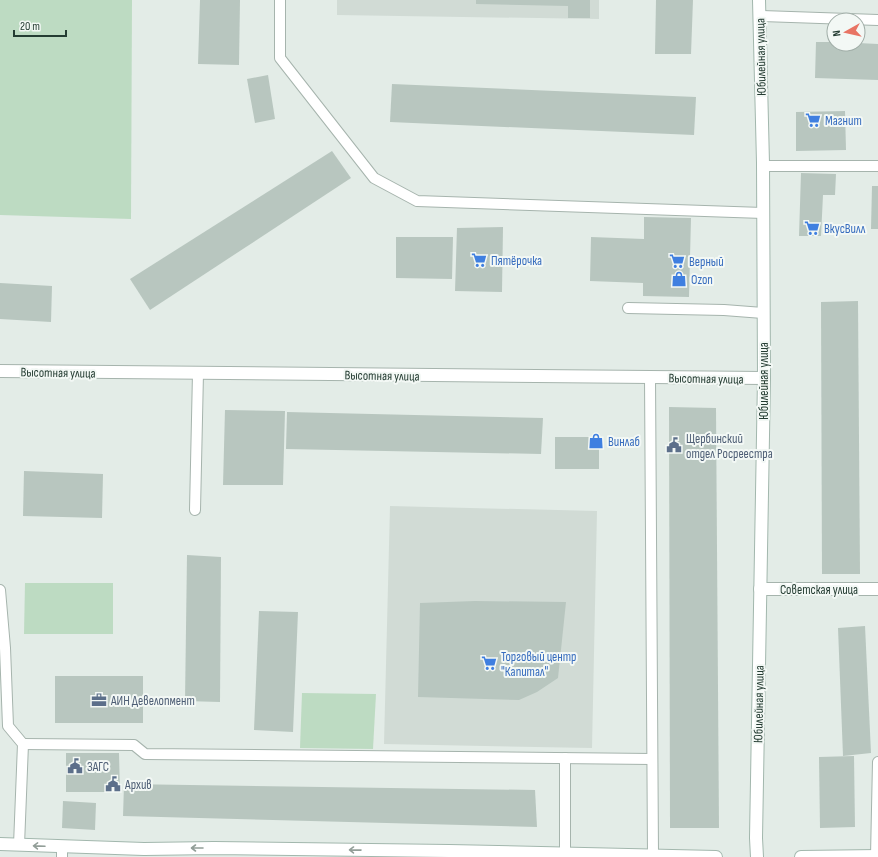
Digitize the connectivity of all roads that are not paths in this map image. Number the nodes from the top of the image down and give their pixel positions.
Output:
1 (280, 0) edge
2 (759, 0) edge
3 (759, 16) junction
4 (878, 20) edge
5 (762, 166) junction
6 (878, 166) edge
7 (763, 213) junction
8 (628, 308) dead end
9 (763, 313) junction
10 (0, 371) edge
11 (198, 373) junction
12 (650, 377) junction
13 (764, 378) junction
14 (195, 510) dead end
15 (760, 589) junction
16 (878, 589) edge
17 (0, 590) edge
18 (24, 744) junction
19 (565, 758) junction
20 (652, 759) junction
21 (878, 762) edge
22 (0, 844) edge
23 (19, 845) junction
24 (62, 852) edge
25 (214, 853) edge
26 (564, 854) junction
27 (653, 856) junction
28 (877, 856) edge
29 (716, 857) edge
30 (757, 857) edge
31 (801, 857) edge

1 - 7 lane
2 - 3 street, Юбилейная улица
3 - 4 lane
3 - 5 street, Юбилейная улица
5 - 6 lane
5 - 7 street, Юбилейная улица
7 - 9 street, Юбилейная улица
8 - 9 lane
9 - 13 street, Юбилейная улица
10 - 11 street, Высотная улица
11 - 12 street, Высотная улица
11 - 14 lane
12 - 13 street, Высотная улица
12 - 20 lane
13 - 15 street, Юбилейная улица
15 - 16 street, Советская улица
15 - 30 street, Юбилейная улица
17 - 18 lane
18 - 19 lane
18 - 23 lane
19 - 20 lane
19 - 26 lane
20 - 27 lane
21 - 28 lane
22 - 23 street
24 -> 23 street
25 -> 24 street
26 -> 25 street
26 - 27 street
27 - 29 street
28 - 31 street

